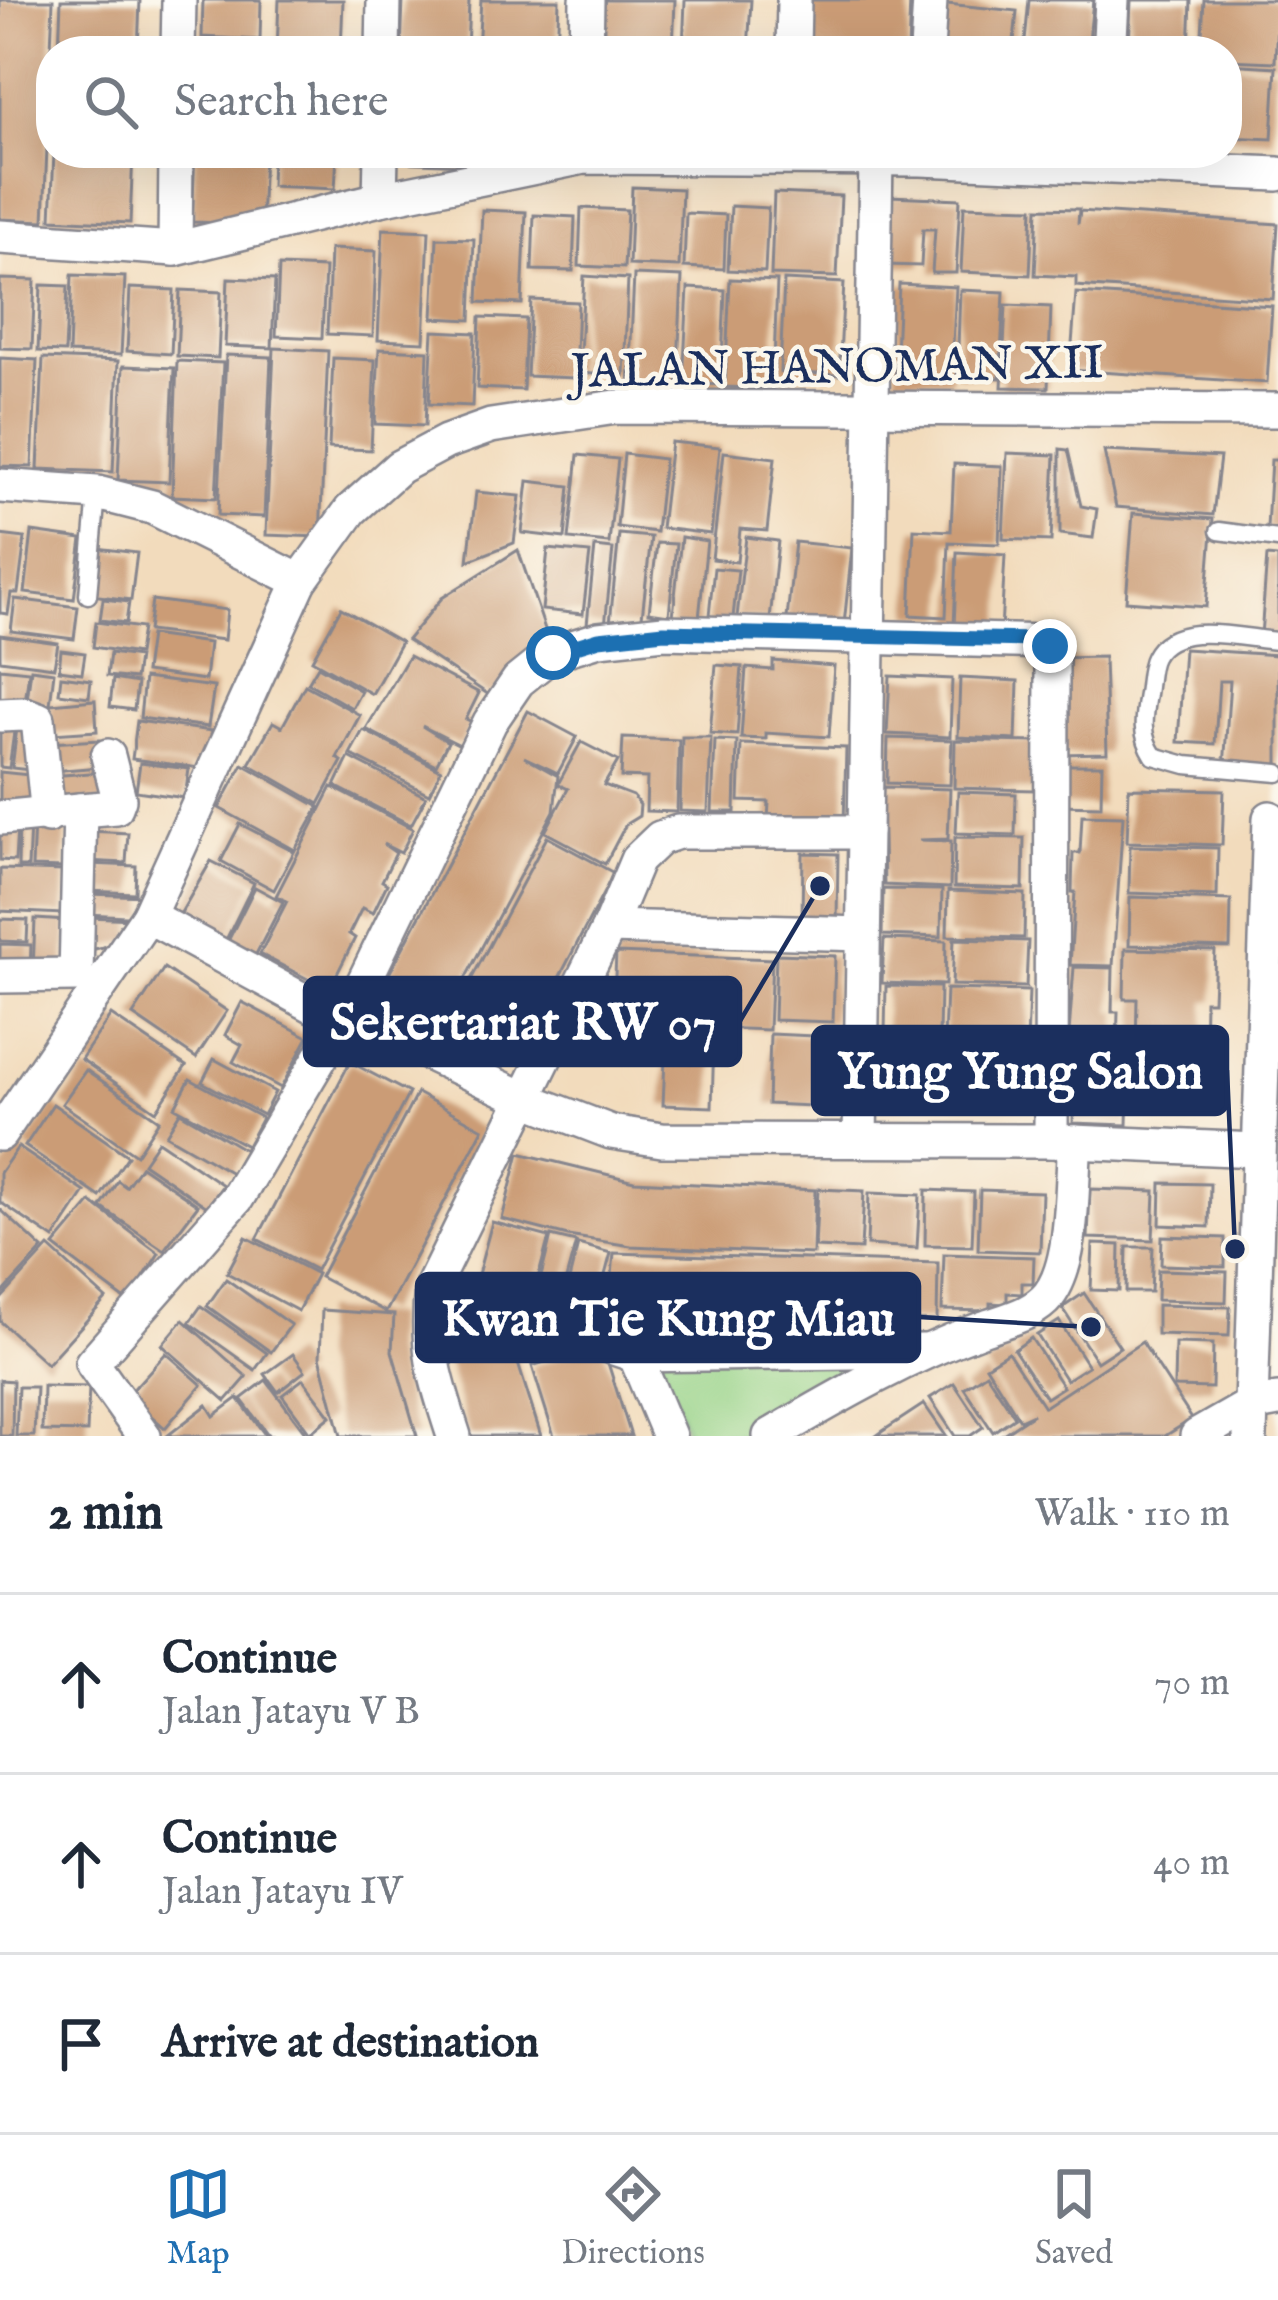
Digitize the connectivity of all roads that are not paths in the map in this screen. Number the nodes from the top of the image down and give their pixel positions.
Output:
1 (179, 0) edge
2 (384, 0) edge
3 (587, 0) edge
4 (794, 0) edge
5 (930, 0) edge
6 (1112, 0) edge
7 (178, 36) edge
8 (383, 36) edge
9 (586, 36) edge
10 (793, 36) edge
11 (928, 36) edge
12 (1110, 36) edge
13 (176, 168) edge
14 (381, 168) edge
15 (524, 168) edge
16 (876, 168) edge
17 (1159, 168) edge
18 (1278, 174) edge
19 (380, 199) junction
20 (0, 237) edge
21 (175, 249) junction
22 (872, 409) junction
23 (1278, 410) edge
24 (0, 486) edge
25 (97, 493) junction
26 (1219, 531) dead end
27 (1278, 539) edge
28 (300, 581) junction
29 (88, 595) dead end
30 (868, 637) junction
31 (1278, 641) edge
32 (12, 714) edge
33 (108, 756) dead end
34 (1278, 773) edge
35 (64, 813) junction
36 (0, 818) edge
37 (1270, 818) dead end
38 (865, 832) junction
39 (148, 916) junction
40 (609, 927) junction
41 (863, 934) junction
42 (0, 976) edge
43 (345, 1014) junction
44 (524, 1099) junction
45 (0, 1134) edge
46 (860, 1139) junction
47 (1063, 1141) junction
48 (1257, 1150) junction
49 (432, 1287) junction
50 (922, 1351) junction
51 (635, 1355) junction
52 (1260, 1414) edge
53 (143, 1436) edge
54 (454, 1436) edge
55 (669, 1436) edge
56 (770, 1436) edge
57 (1197, 1436) edge

1 - 7 street
2 - 8 street
3 - 9 street
4 - 10 street
5 - 11 street
6 - 12 street
13 - 21 street
14 - 19 street
15 - 19 street
16 - 22 street
17 - 18 street
19 - 21 street
20 - 21 street
22 - 23 street, JALAN HANOMAN XII
22 - 28 street, JALAN HANOMAN XII
22 - 30 street
24 - 25 street
25 - 28 street
25 - 29 lane
26 - 27 lane
28 - 39 street, JALAN HANOMAN XII
30 - 38 street
30 - 43 street
30 - 47 street
31 - 34 lane
32 - 35 street
33 - 35 street
35 - 36 street
35 - 42 street
37 - 48 street
38 - 40 street
38 - 41 street
39 - 43 street
39 - 45 street, JALAN HANOMAN XII
40 - 41 street
40 - 44 street
41 - 46 street
43 - 44 street
43 - 53 street
44 - 46 street
44 - 49 street
46 - 47 street
47 - 48 street
47 - 50 street
48 - 52 street
49 - 51 street
49 - 54 street
50 - 51 street
50 - 56 street
51 - 55 street
52 - 57 street

